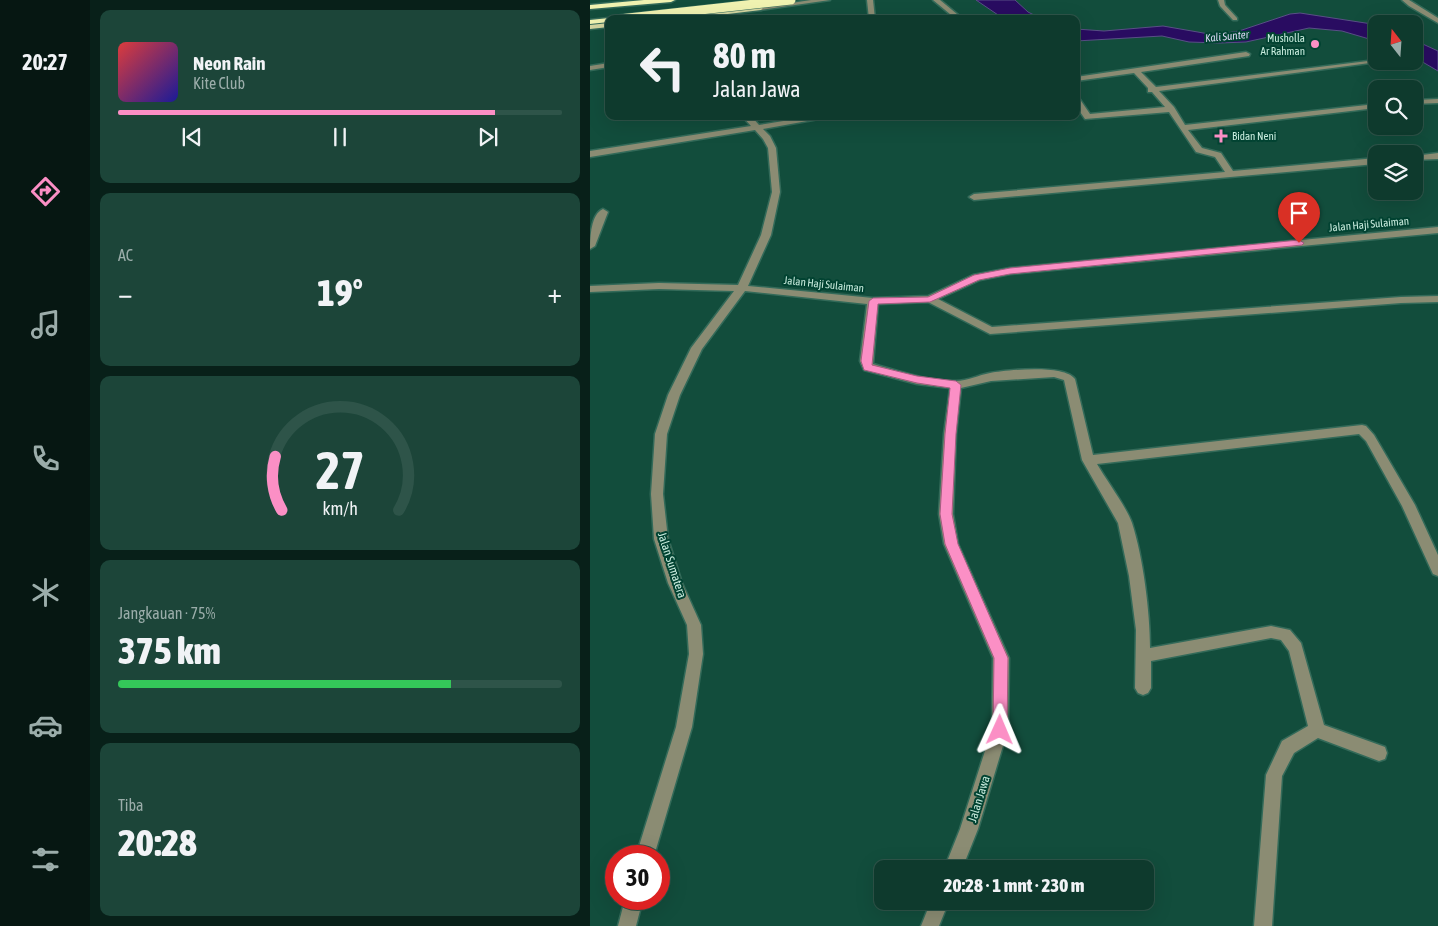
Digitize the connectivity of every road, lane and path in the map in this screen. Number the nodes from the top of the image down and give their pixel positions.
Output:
1 (671, 0) edge
2 (767, 0) edge
3 (791, 0) edge
4 (827, 0) edge
5 (870, 0) edge
6 (936, 0) edge
7 (1220, 0) edge
8 (1405, 0) edge
9 (590, 8) edge
10 (761, 8) junction
11 (654, 15) edge
12 (701, 15) edge
13 (872, 15) edge
14 (955, 15) edge
15 (1235, 19) dead end
16 (605, 20) edge
17 (1438, 21) edge
18 (590, 22) edge
19 (605, 25) edge
20 (590, 27) edge
21 (1246, 54) dead end
22 (1368, 63) edge
23 (605, 66) edge
24 (590, 68) edge
25 (1136, 70) junction
26 (1080, 78) edge
27 (1151, 90) junction
28 (1438, 101) edge
29 (1423, 102) edge
30 (1080, 106) edge
31 (1368, 107) edge
32 (1171, 110) junction
33 (750, 120) edge
34 (804, 120) edge
35 (758, 127) junction
36 (1183, 128) junction
37 (590, 154) edge
38 (1438, 156) edge
39 (1423, 157) edge
40 (1368, 163) edge
41 (1231, 174) junction
42 (974, 197) dead end
43 (602, 212) dead end
44 (1438, 230) edge
45 (590, 246) edge
46 (742, 288) junction
47 (590, 289) edge
48 (1438, 299) edge
49 (930, 300) junction
50 (873, 301) junction
51 (956, 385) junction
52 (1088, 460) junction
53 (1438, 570) edge
54 (1143, 656) junction
55 (1143, 688) dead end
56 (1317, 730) junction
57 (1379, 753) dead end
58 (649, 845) edge
59 (957, 860) edge
60 (631, 910) edge
61 (936, 910) edge
62 (627, 926) edge
63 (930, 926) edge
64 (1263, 926) edge

1 - 9 highway
2 - 10 main road
3 - 11 highway, bridge
4 - 10 street
5 - 13 street
6 - 14 street
7 - 15 street
8 - 17 street
10 - 12 main road
16 - 18 highway
19 - 20 main road
21 - 25 street
22 - 27 street
23 - 24 street
25 - 26 street
25 - 27 street
27 - 32 street
28 - 29 street
30 - 32 street
31 - 36 street
32 - 36 street
33 - 35 street, Jalan Sumatera
34 - 35 street
35 - 37 street
35 - 46 street, Jalan Sumatera
36 - 41 street
38 - 39 street
40 - 41 street
41 - 42 street
43 - 45 street
44 - 49 street, Jalan Haji Sulaiman
46 - 47 street, Jalan Haji Sulaiman
46 - 50 street, Jalan Haji Sulaiman
46 - 58 street, Jalan Sumatera
48 - 49 street
49 - 50 street, Jalan Haji Sulaiman
50 - 51 street
51 - 52 street
51 - 59 street, Jalan Jawa
52 - 53 street
52 - 54 street
54 - 55 street
54 - 56 street
56 - 57 street
56 - 64 street
60 - 62 street
61 - 63 street

